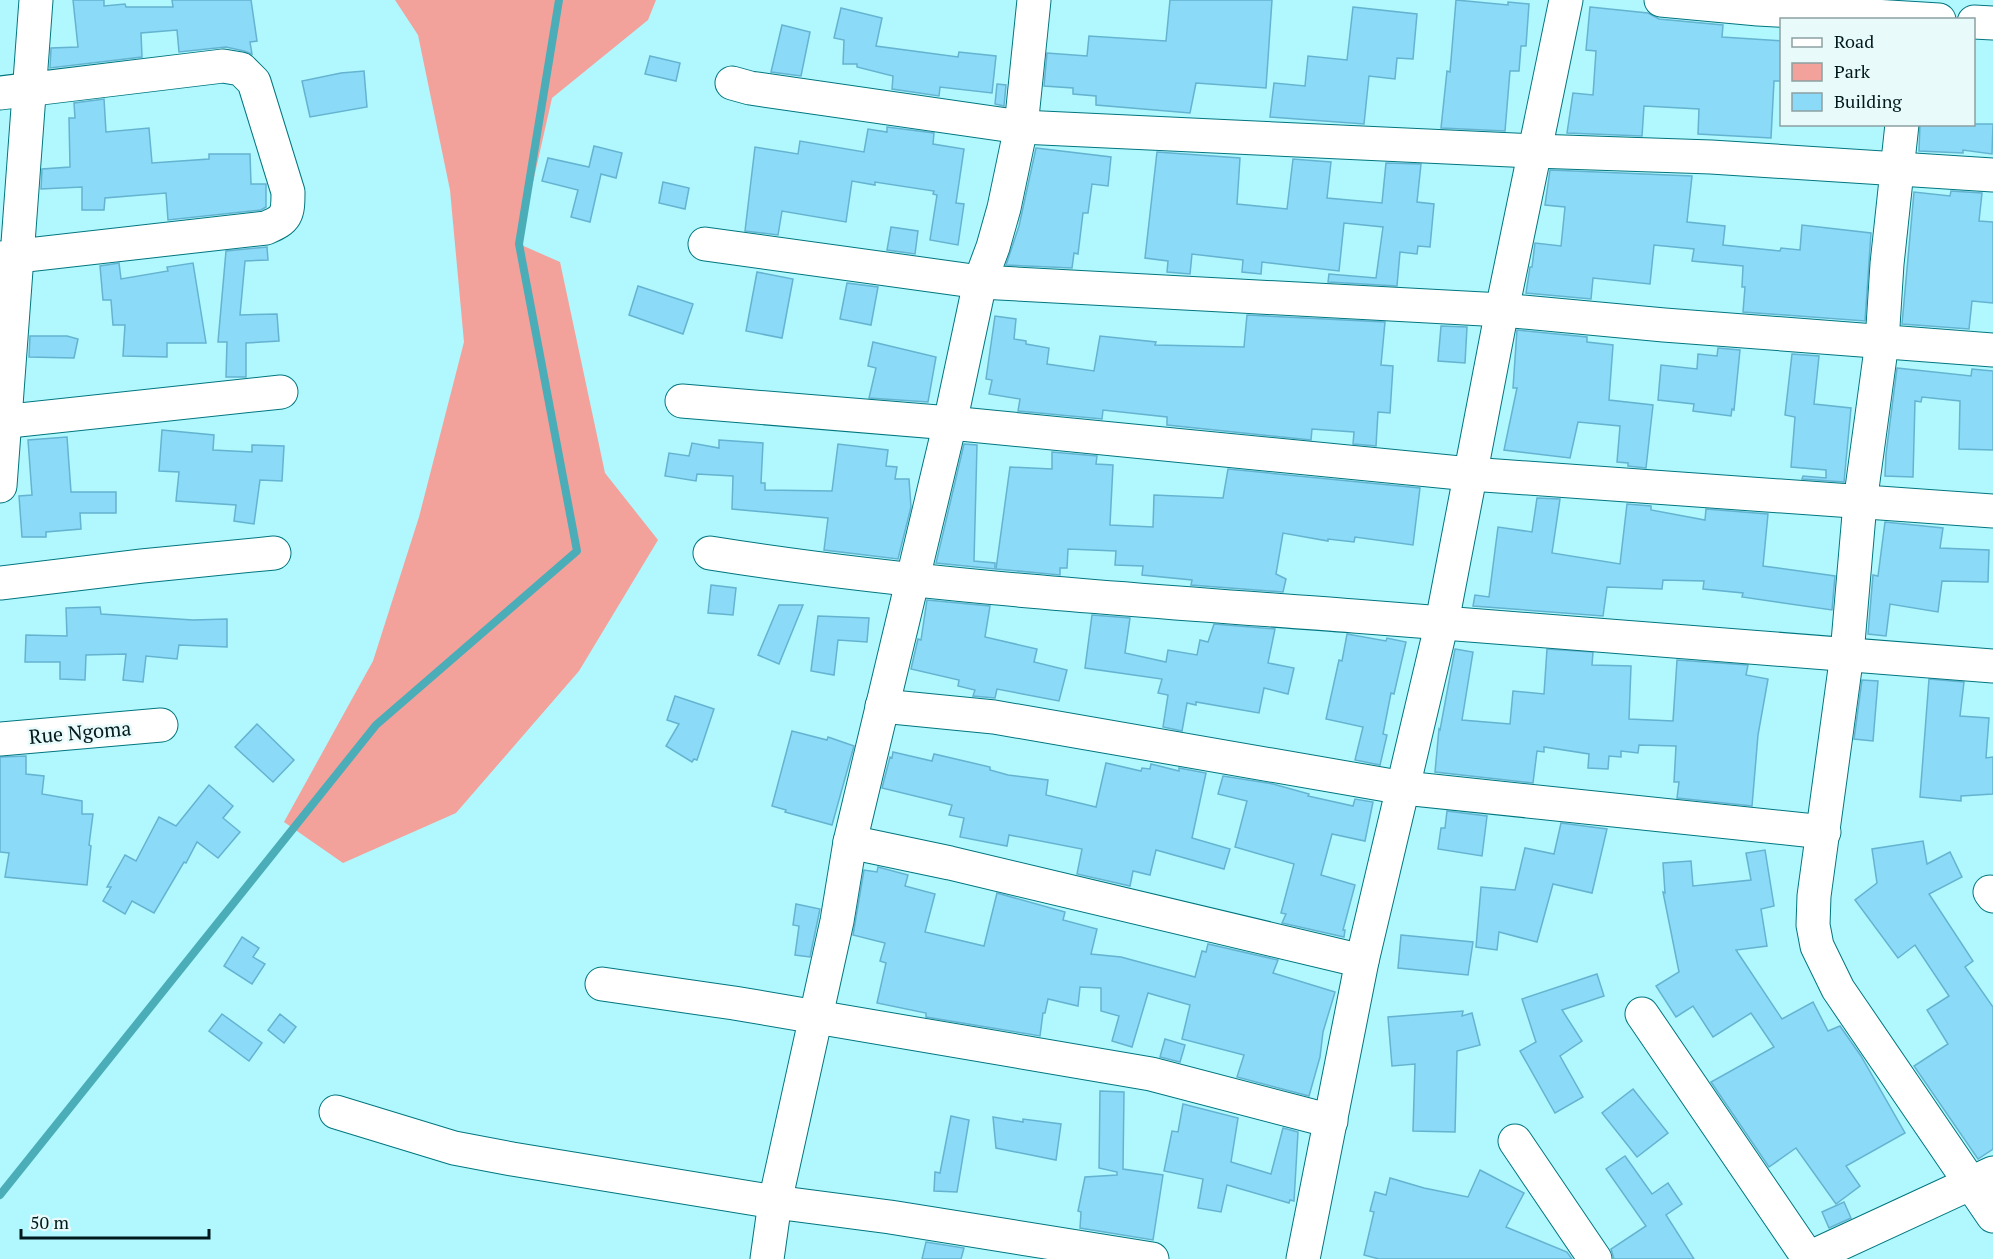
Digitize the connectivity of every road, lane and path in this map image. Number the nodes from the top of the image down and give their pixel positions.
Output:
1 (36, 0) edge
2 (1034, 0) edge
3 (1566, 0) edge
4 (1661, 0) edge
5 (1919, 14) edge
6 (1975, 22) edge
7 (1993, 23) edge
8 (732, 83) dead end
9 (14, 91) edge
10 (1902, 126) edge
11 (1021, 127) junction
12 (1534, 151) junction
13 (1898, 169) junction
14 (1993, 175) edge
15 (705, 244) dead end
16 (9, 256) edge
17 (980, 282) junction
18 (1502, 310) junction
19 (1882, 342) junction
20 (1993, 350) edge
21 (281, 392) dead end
22 (682, 401) dead end
23 (3, 422) edge
24 (950, 423) junction
25 (1470, 474) junction
26 (0, 486) edge
27 (1860, 503) junction
28 (1993, 511) edge
29 (274, 553) dead end
30 (711, 553) dead end
31 (913, 579) junction
32 (0, 583) edge
33 (1442, 622) junction
34 (1847, 654) junction
35 (1993, 666) edge
36 (882, 706) junction
37 (161, 725) dead end
38 (0, 739) edge
39 (1404, 788) junction
40 (1824, 832) junction
41 (850, 842) junction
42 (1362, 961) junction
43 (602, 984) dead end
44 (1641, 1014) dead end
45 (816, 1016) junction
46 (336, 1112) dead end
47 (1331, 1121) junction
48 (1515, 1141) dead end
49 (1982, 1178) edge
50 (775, 1202) junction
51 (1993, 1216) edge
52 (767, 1259) edge
53 (1152, 1259) edge
54 (1303, 1259) edge
55 (1595, 1259) edge
56 (1808, 1259) edge

1 - 9 street
2 - 11 street
3 - 12 street
4 - 5 street
6 - 7 street
8 - 11 street
9 - 16 street
9 - 16 street
10 - 13 street
11 - 12 street
11 - 17 street
12 - 13 street
12 - 18 street
13 - 14 street
13 - 19 street
15 - 17 street
16 - 23 street
17 - 18 street
17 - 24 street
18 - 19 street
18 - 25 street
19 - 20 street
19 - 27 street
21 - 23 street
22 - 24 street
23 - 26 street
24 - 25 street
24 - 31 street
25 - 27 street
25 - 33 street
27 - 28 street
27 - 34 street
29 - 32 street
30 - 31 street
31 - 33 street
31 - 36 street
33 - 34 street
33 - 39 street
34 - 35 street
34 - 40 street
36 - 39 street
36 - 41 street
37 - 38 street, Rue Ngoma
39 - 40 street
39 - 42 street
40 - 49 street
41 - 42 street
41 - 45 street
42 - 47 street
43 - 45 street
44 - 56 street
45 - 47 street
45 - 50 street
46 - 50 street
47 - 54 street
48 - 55 street
49 - 51 street
49 - 56 street
50 - 52 street
50 - 53 street

